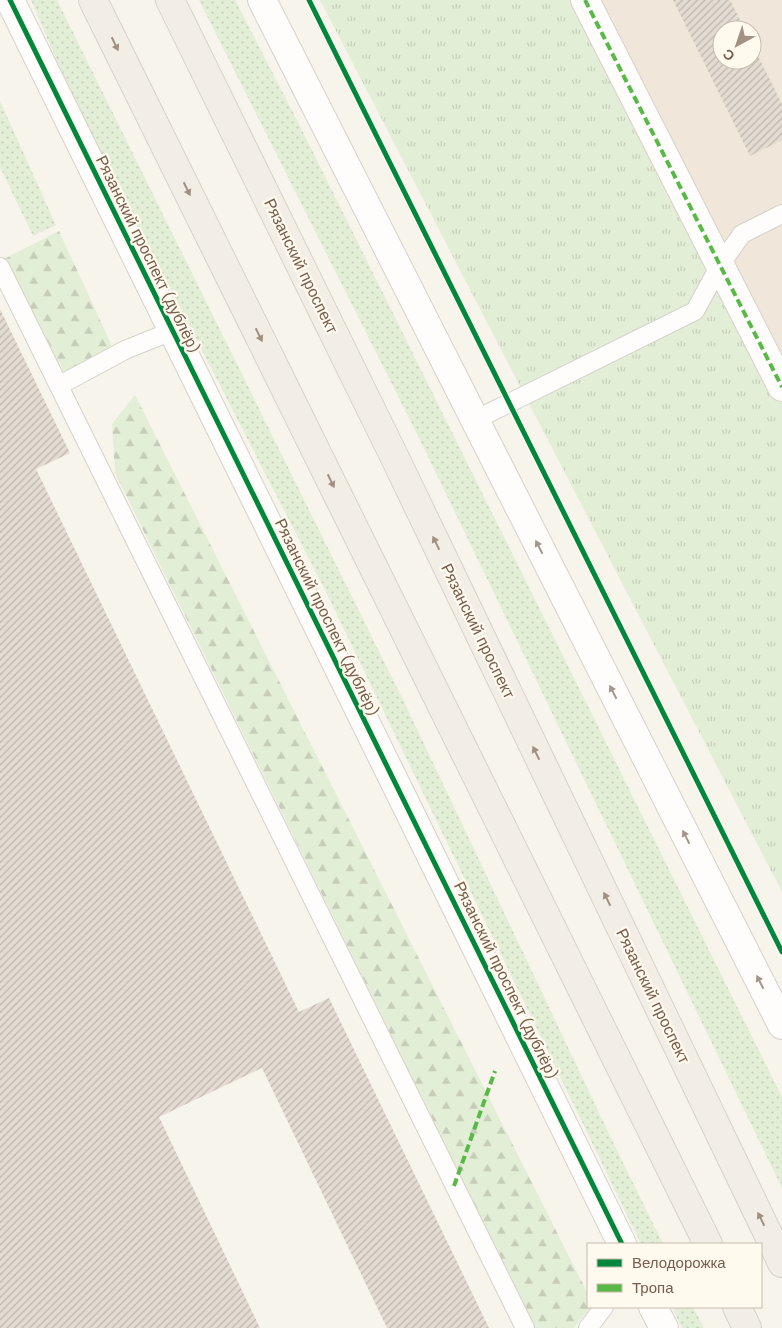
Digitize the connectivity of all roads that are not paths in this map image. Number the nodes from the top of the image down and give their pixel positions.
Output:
1 (10, 0) edge
2 (94, 0) edge
3 (170, 0) edge
4 (262, 0) edge
5 (585, 0) edge
6 (782, 214) edge
7 (720, 265) junction
8 (0, 267) edge
9 (172, 332) junction
10 (60, 385) junction
11 (782, 387) edge
12 (475, 420) junction
13 (782, 1025) edge
14 (622, 1243) edge
15 (708, 1243) edge
16 (782, 1263) edge
17 (603, 1308) edge
18 (654, 1308) edge
19 (737, 1308) edge
20 (525, 1328) edge
21 (588, 1328) edge
22 (664, 1328) edge
23 (747, 1328) edge

1 - 9 street, Рязанский проспект (дублёр)
2 -> 15 main road
16 -> 3 main road, Рязанский проспект
4 - 12 street
5 - 7 street
6 - 7 lane
7 - 11 street
7 - 12 lane
8 - 10 lane
9 - 10 lane
9 - 14 street, Рязанский проспект (дублёр)
10 - 20 lane
13 -> 12 street
17 - 21 lane
18 - 22 street
19 - 23 main road

